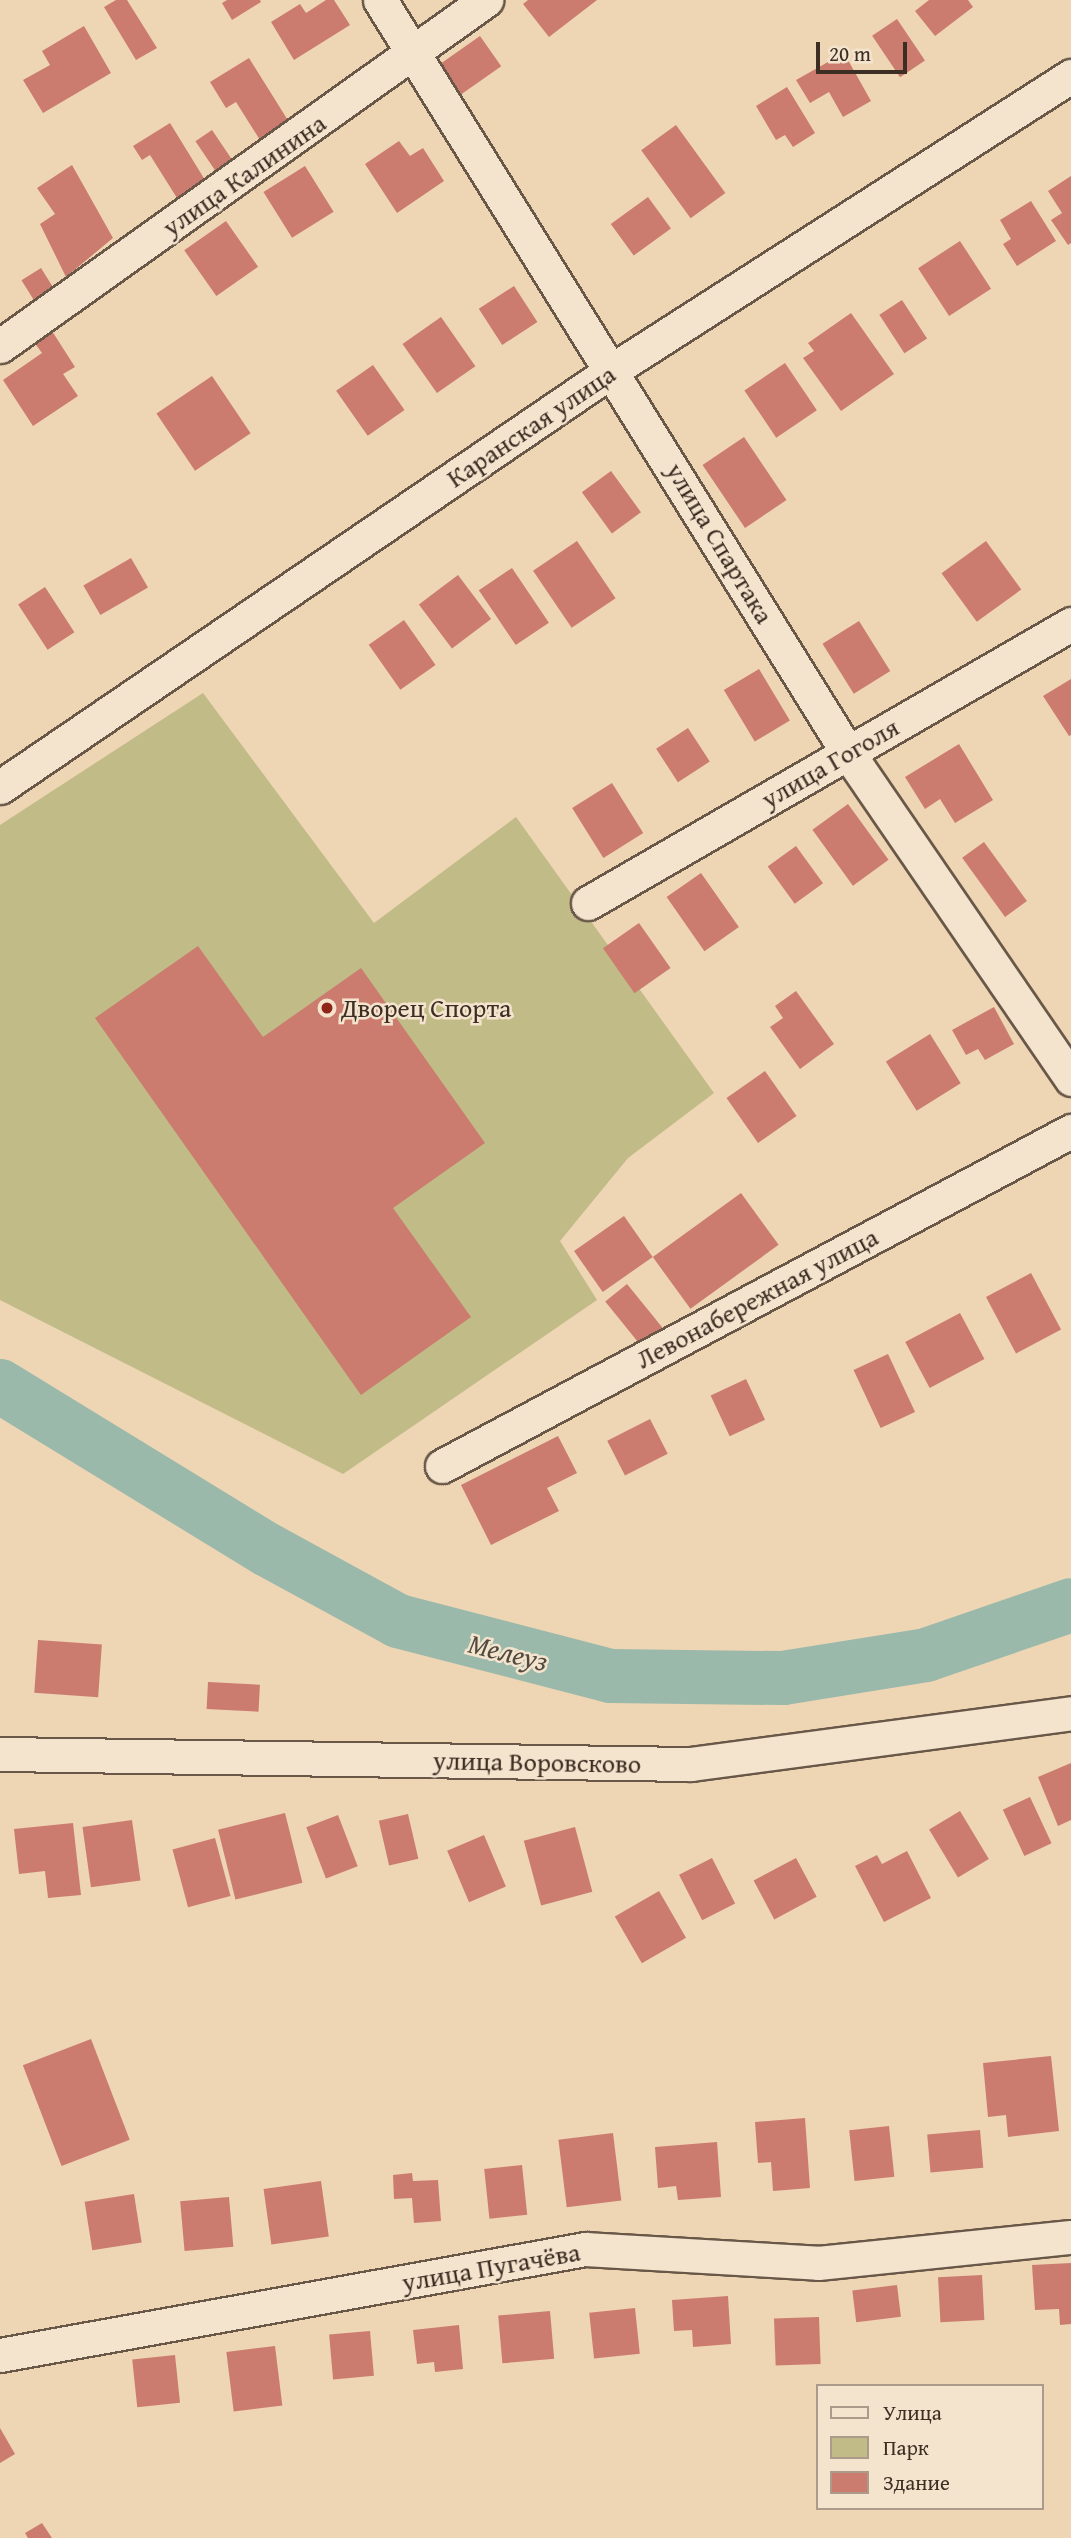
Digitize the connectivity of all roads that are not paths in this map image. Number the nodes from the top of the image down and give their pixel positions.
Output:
1 (380, 0) edge
2 (486, 0) edge
3 (416, 54) junction
4 (1071, 76) edge
5 (0, 346) edge
6 (614, 369) junction
7 (1071, 624) edge
8 (848, 753) junction
9 (0, 787) edge
10 (588, 903) dead end
11 (1071, 1079) edge
12 (1071, 1131) edge
13 (442, 1466) dead end
14 (1071, 1713) edge
15 (0, 1754) edge
16 (1071, 2237) edge
17 (0, 2355) edge

1 - 3 street, улица Спартака
2 - 3 street, улица Калинина
3 - 5 street, улица Калинина
3 - 6 street, улица Спартака
4 - 6 street, Каранская улица
6 - 8 street, улица Спартака
6 - 9 street, Каранская улица
7 - 8 street, улица Гоголя
8 - 10 street, улица Гоголя
8 - 11 street, улица Спартака
12 - 13 street, Левонабережная улица
14 - 15 street, улица Воровсково
16 - 17 street, улица Пугачёва

